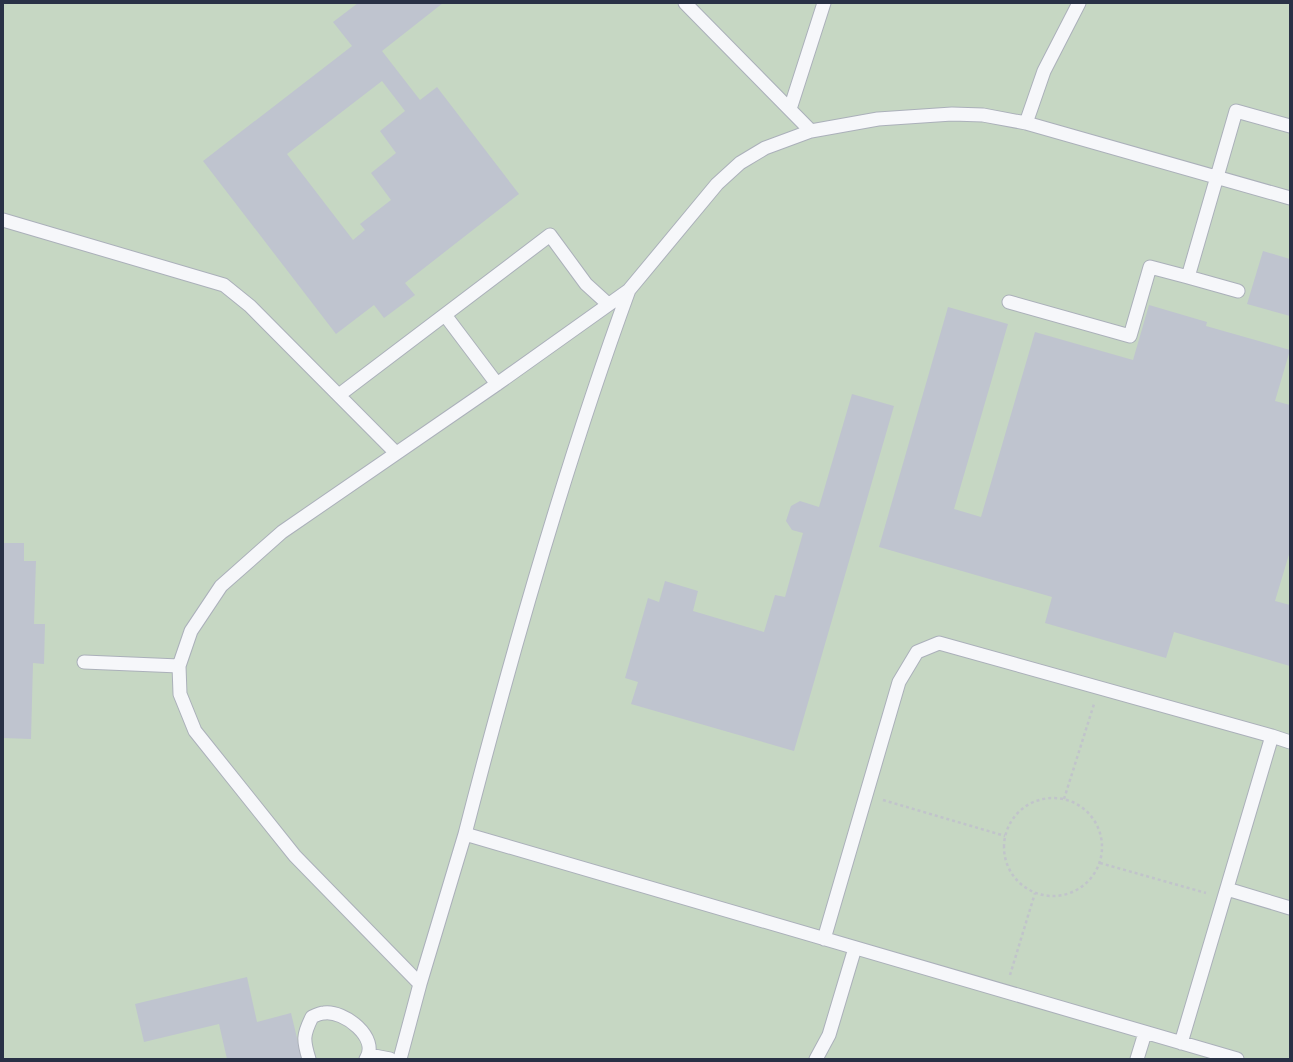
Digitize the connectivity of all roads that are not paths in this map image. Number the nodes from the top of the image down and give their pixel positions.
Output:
1 (685, 3) edge
2 (824, 3) edge
3 (1079, 3) edge
4 (790, 110) junction
5 (1026, 122) junction
6 (1290, 126) edge
7 (811, 131) junction
8 (1217, 177) junction
9 (1290, 198) edge
10 (3, 220) edge
11 (1188, 277) junction
12 (629, 290) junction
13 (1238, 291) dead end
14 (1009, 302) dead end
15 (608, 304) junction
16 (445, 315) junction
17 (498, 384) junction
18 (339, 395) junction
19 (396, 454) junction
20 (84, 662) dead end
21 (179, 666) junction
22 (1272, 736) junction
23 (1290, 742) edge
24 (465, 834) junction
25 (1225, 894) junction
26 (1290, 908) edge
27 (824, 939) junction
28 (855, 948) junction
29 (420, 984) junction
30 (1145, 1033) junction
31 (1181, 1044) junction
32 (368, 1057) edge
33 (309, 1059) edge
34 (390, 1059) edge
35 (400, 1059) edge
36 (816, 1059) edge
37 (1137, 1059) edge
38 (1238, 1059) edge

1 - 4 lane
2 - 4 lane
3 - 5 lane
4 - 7 lane
5 - 7 lane
5 - 8 lane
6 - 8 lane
7 - 12 lane
8 - 9 lane
8 - 11 lane
10 - 18 lane
11 - 13 lane
11 - 14 lane
12 - 15 lane
12 - 24 lane
15 - 16 lane
15 - 17 lane
16 - 17 lane
16 - 18 lane
17 - 19 lane
18 - 19 lane
19 - 21 lane
20 - 21 lane
21 - 29 lane
22 - 23 lane
22 - 25 lane
22 - 27 lane
24 - 27 lane
24 - 29 lane
25 - 26 lane
25 - 31 lane
27 - 28 lane
28 - 30 lane
28 - 36 lane
29 - 35 lane
30 - 31 lane
30 - 37 lane
31 - 38 lane
32 - 33 lane
32 - 34 lane

